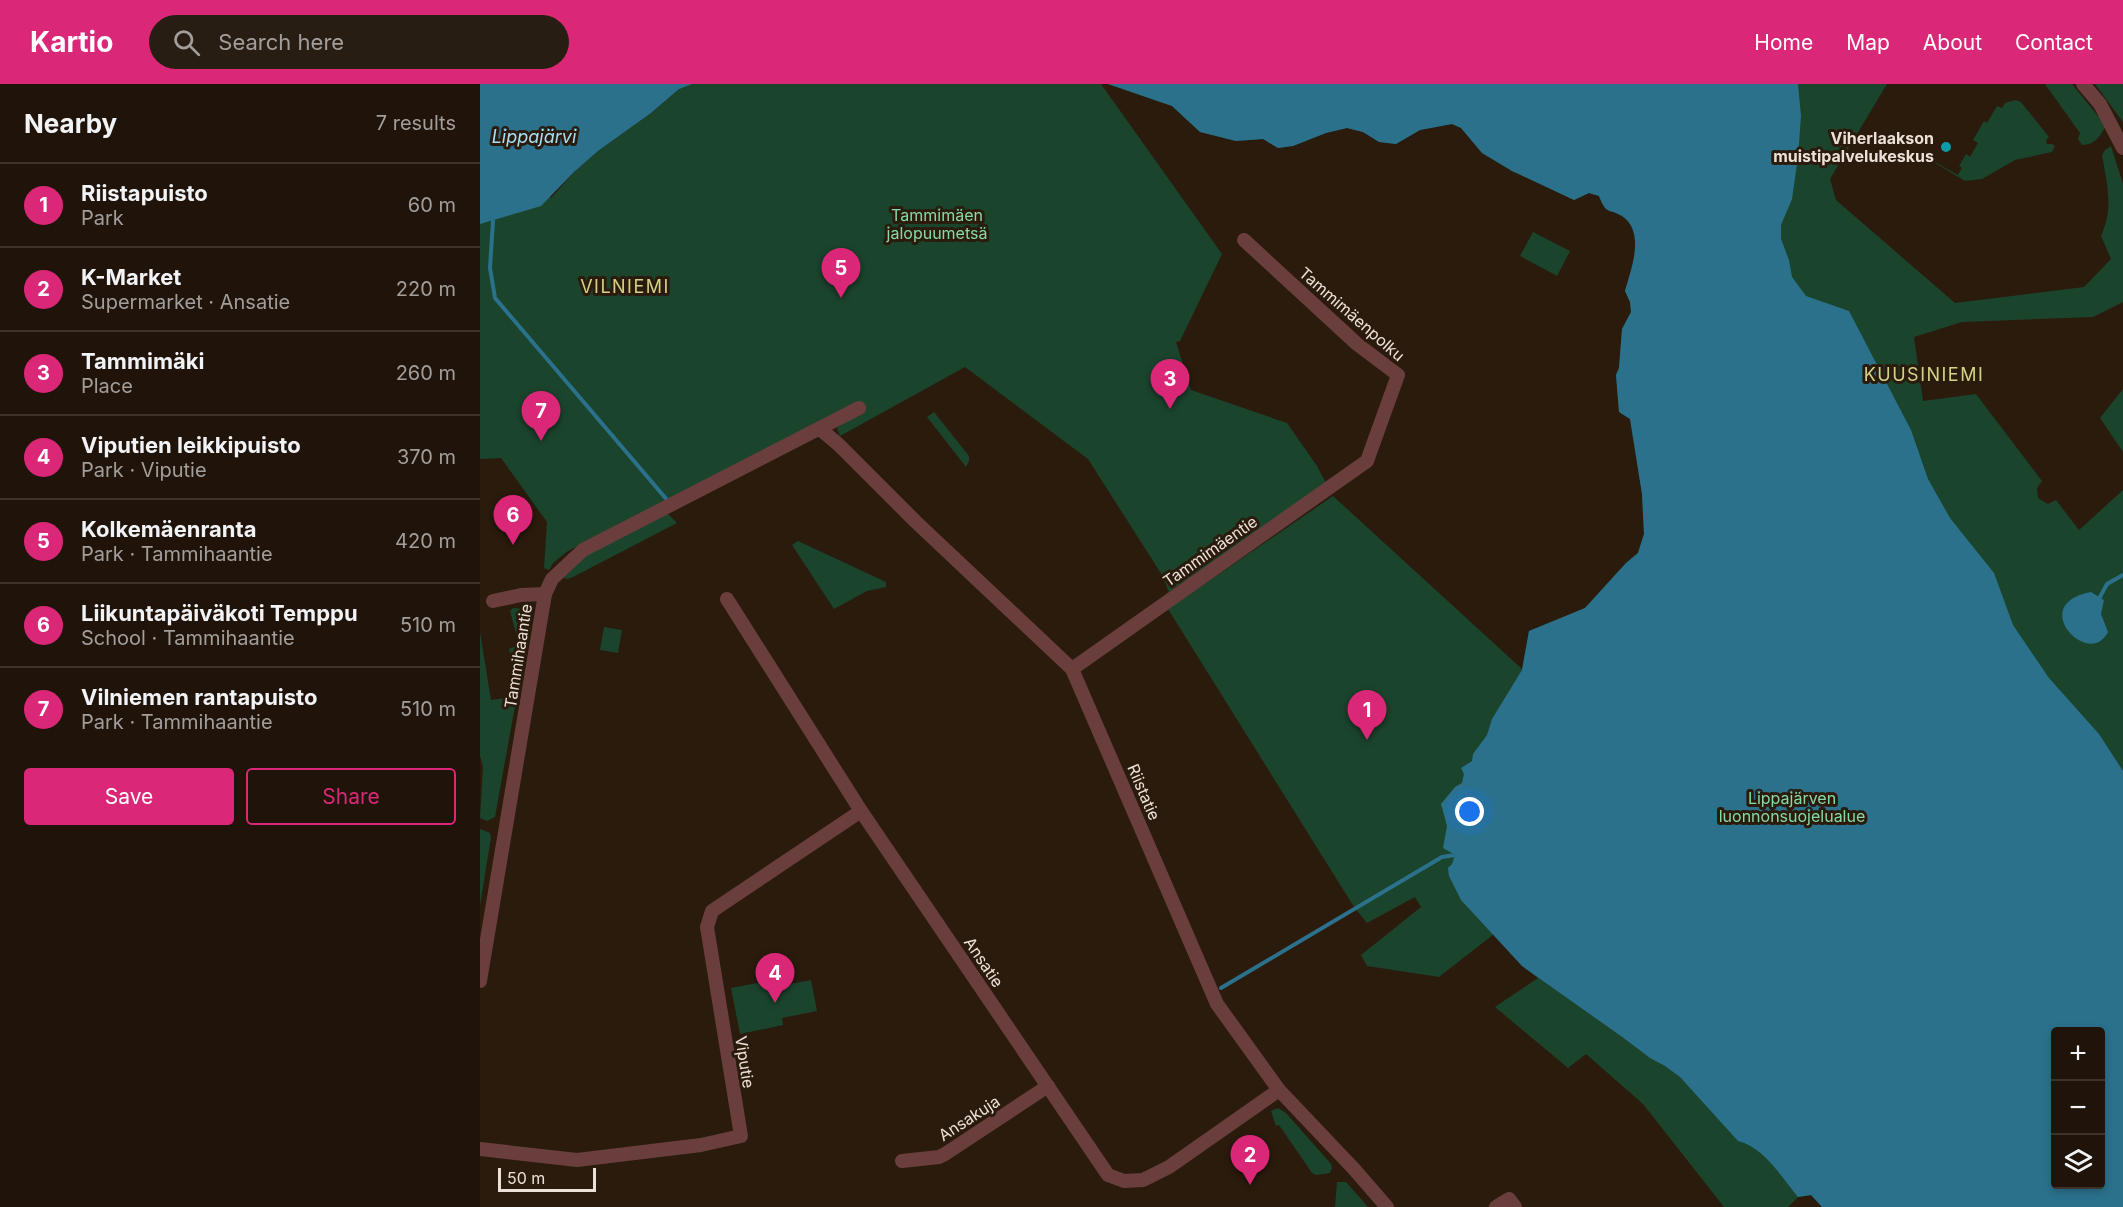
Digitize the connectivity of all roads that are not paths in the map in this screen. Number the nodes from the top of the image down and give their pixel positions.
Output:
1 (2084, 84) edge
2 (2123, 148) edge
3 (1245, 240) dead end
4 (859, 408) dead end
5 (820, 429) junction
6 (1367, 461) joint
7 (544, 594) junction
8 (727, 599) dead end
9 (493, 601) dead end
10 (1072, 669) junction
11 (861, 812) junction
12 (480, 981) edge
13 (1048, 1086) junction
14 (1279, 1090) junction
15 (480, 1149) edge
16 (902, 1161) dead end
17 (1387, 1207) edge
18 (1496, 1207) edge
19 (1515, 1207) edge

1 - 2 street
3 - 6 street, Tammimäenpolku
4 - 5 street, Tammihaantie
5 - 7 street, Tammihaantie
5 - 10 street, Riistatie
6 - 10 street, Tammimäentie
7 - 9 street
7 - 12 street, Tammihaantie
8 - 11 street, Ansatie
10 - 14 street, Riistatie
11 - 13 street, Ansatie
11 - 15 street, Viputie
13 - 14 street, Ansatie
13 - 16 street, Ansakuja
14 - 17 street, Riistatie
18 - 19 street

